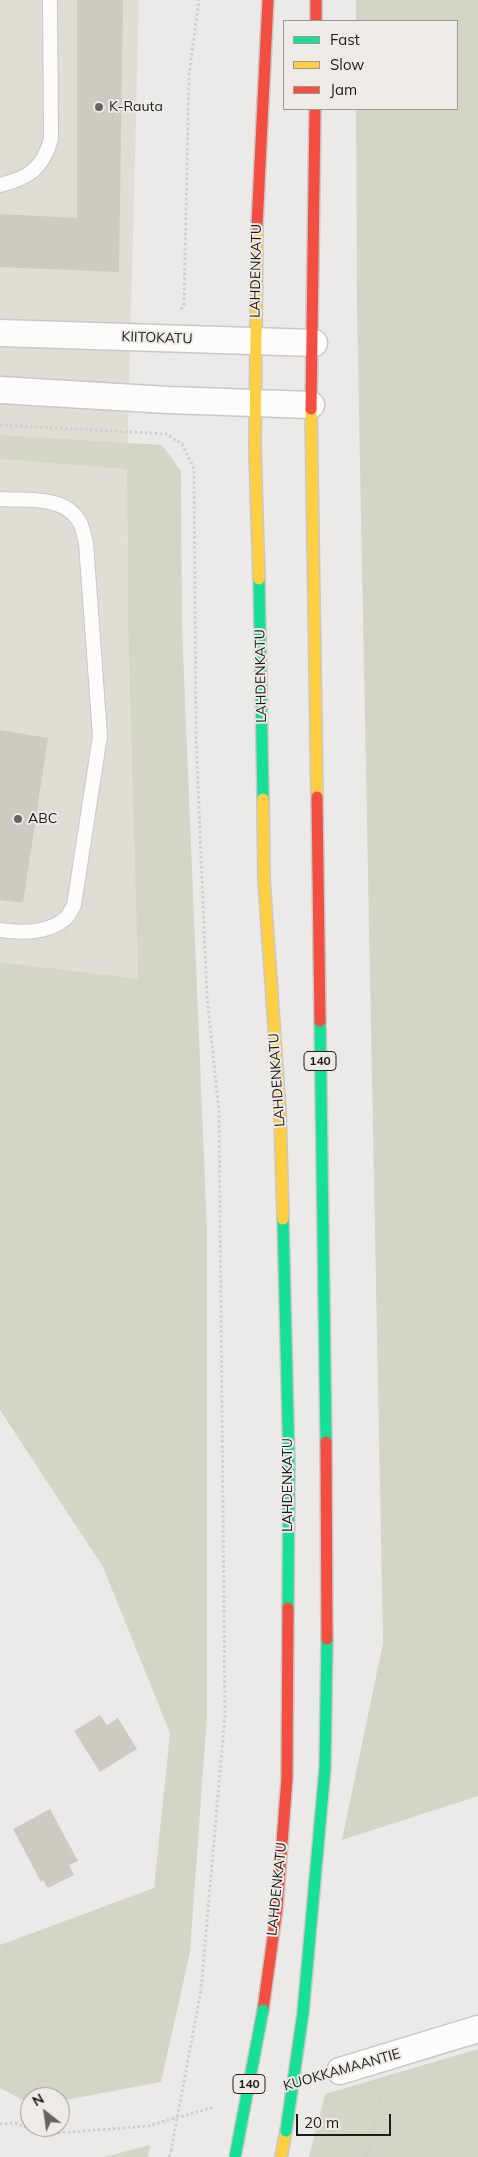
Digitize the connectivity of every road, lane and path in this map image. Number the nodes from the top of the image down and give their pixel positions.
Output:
1 (50, 0) edge
2 (199, 0) edge
3 (268, 0) edge
4 (316, 0) edge
5 (316, 20) edge
6 (315, 110) edge
7 (0, 185) edge
8 (179, 311) dead end
9 (0, 333) edge
10 (255, 341) junction
11 (314, 343) junction
12 (0, 390) edge
13 (255, 402) junction
14 (312, 405) junction
15 (0, 425) edge
16 (0, 499) edge
17 (0, 930) edge
18 (478, 2029) edge
19 (390, 2056) junction
20 (340, 2071) dead end
21 (215, 2106) dead end
22 (0, 2124) edge
23 (169, 2157) edge
24 (235, 2157) edge
25 (281, 2157) edge
26 (367, 2157) edge

1 - 7 lane
2 - 8 path
3 - 10 main road, LAHDENKATU
4 - 5 main road
6 - 11 main road, 140
9 - 10 street, KIITOKATU
10 - 11 street, KIITOKATU
10 - 13 main road, LAHDENKATU
11 - 14 main road, 140
12 - 13 street
13 - 14 street
13 - 24 main road, LAHDENKATU / 140, bridge
14 - 25 main road, 140, bridge
15 - 23 path, bridge
16 - 17 lane
18 - 19 street, KUOKKAMAANTIE
19 - 20 street, KUOKKAMAANTIE
19 - 26 path
21 - 22 path

